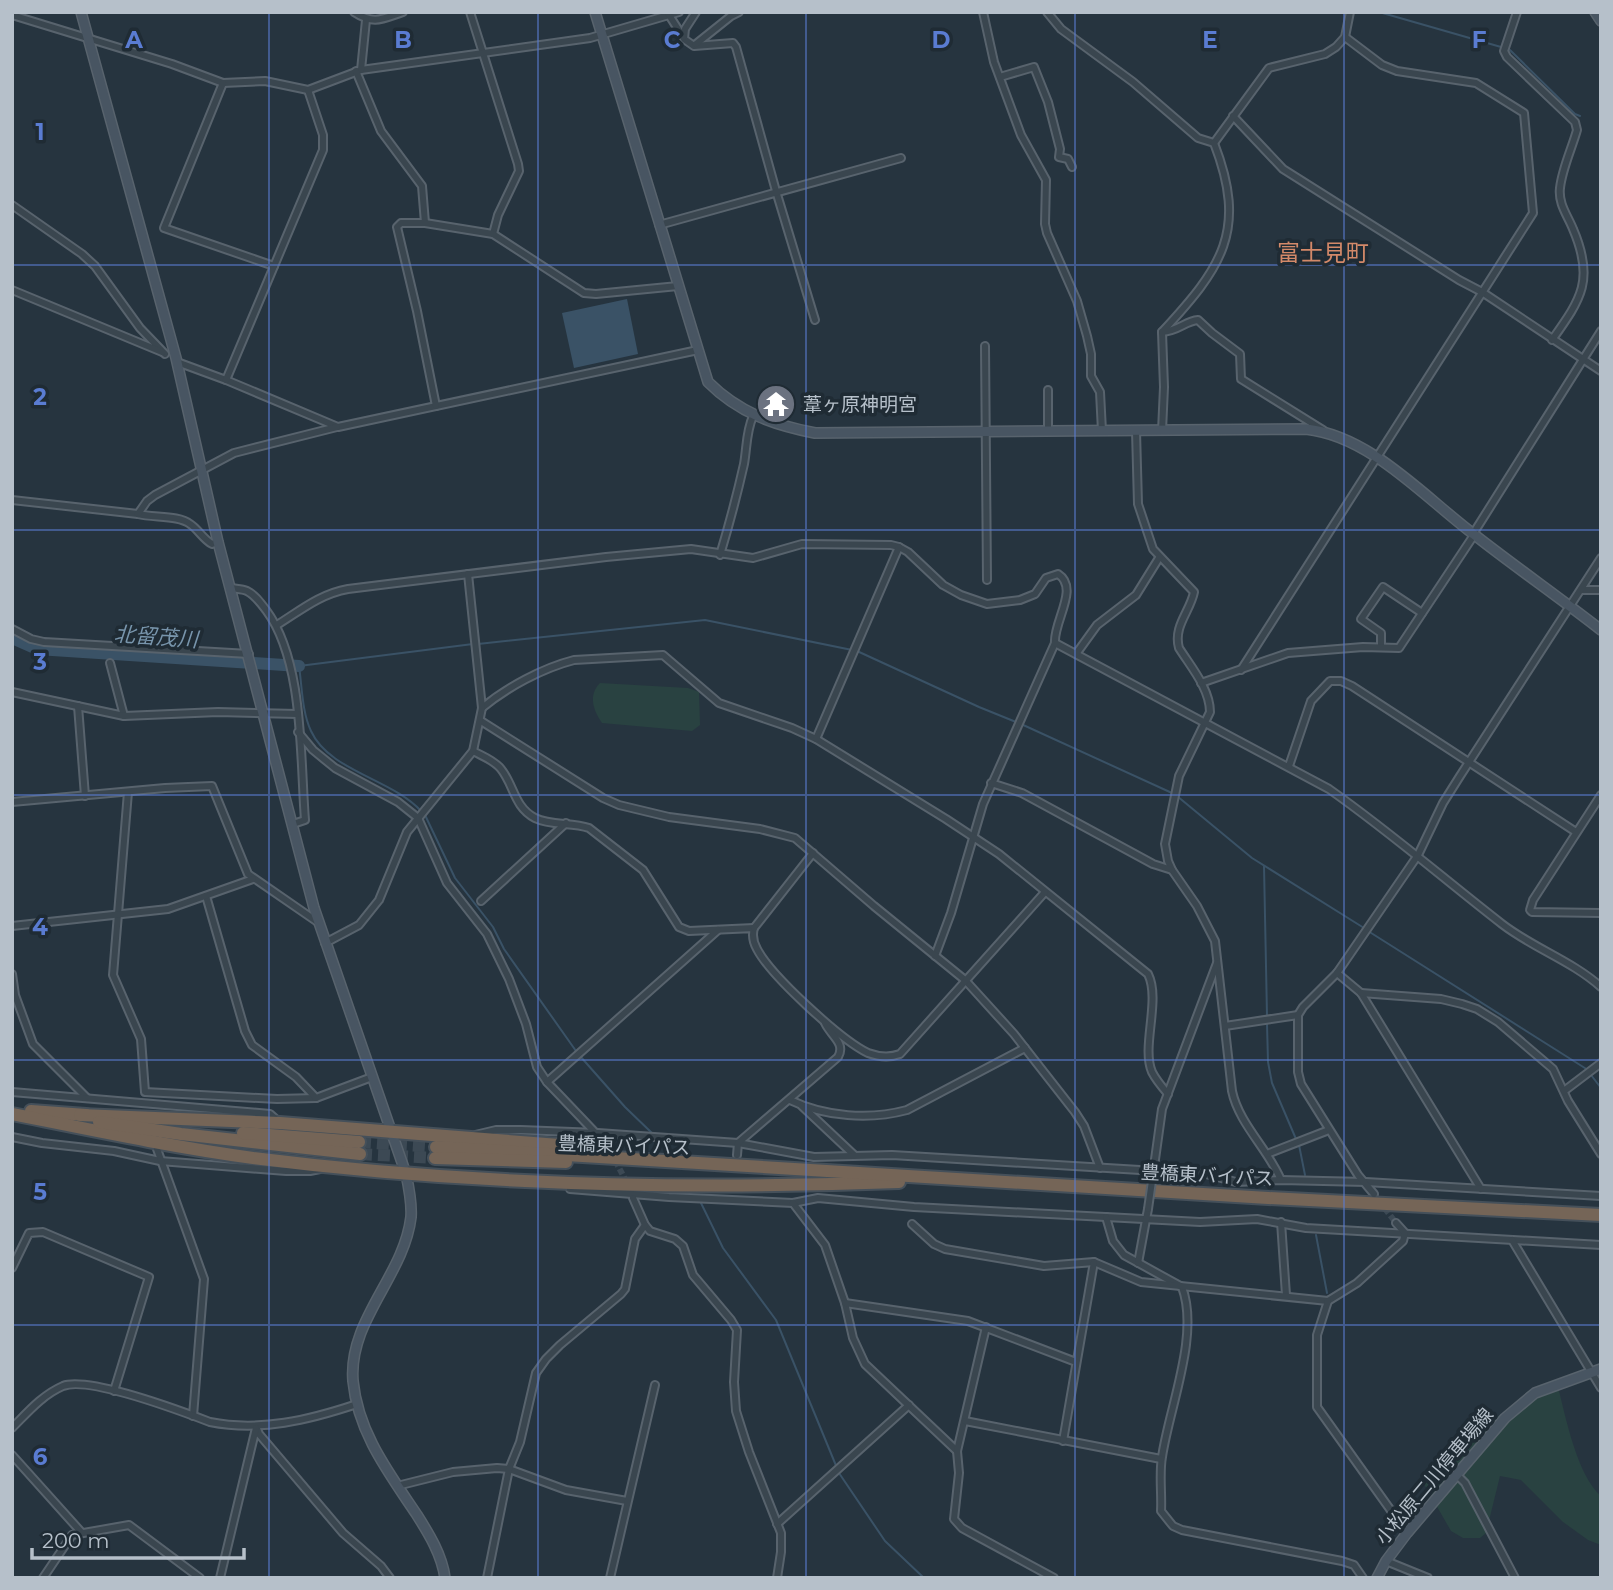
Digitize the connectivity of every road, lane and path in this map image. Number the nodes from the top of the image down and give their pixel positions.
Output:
1 (81, 12) edge
2 (354, 12) edge
3 (402, 12) edge
4 (470, 12) edge
5 (596, 12) edge
6 (679, 12) edge
7 (696, 12) edge
8 (739, 12) edge
9 (983, 12) edge
10 (1047, 12) edge
11 (1350, 12) edge
12 (1517, 12) edge
13 (1595, 12) edge
14 (12, 15) edge
15 (670, 15) junction
16 (366, 20) junction
17 (1601, 22) edge
18 (602, 35) junction
19 (1345, 37) junction
20 (684, 39) junction
21 (89, 40) junction
22 (694, 46) junction
23 (483, 53) junction
24 (359, 71) junction
25 (1000, 77) junction
26 (223, 83) junction
27 (308, 90) junction
28 (1233, 116) junction
29 (1214, 143) junction
30 (901, 158) dead end
31 (1072, 167) dead end
32 (776, 191) junction
33 (12, 205) edge
34 (425, 223) junction
35 (659, 225) junction
36 (493, 234) junction
37 (274, 266) junction
38 (678, 286) junction
39 (12, 290) edge
40 (1482, 292) junction
41 (816, 320) dead end
42 (1601, 331) edge
43 (1162, 332) junction
44 (1552, 340) junction
45 (985, 346) dead end
46 (698, 350) junction
47 (173, 357) junction
48 (1584, 361) junction
49 (1601, 371) edge
50 (226, 380) junction
51 (1048, 390) dead end
52 (436, 406) junction
53 (753, 416) junction
54 (338, 426) junction
55 (1162, 430) junction
56 (1102, 431) junction
57 (1136, 431) junction
58 (1326, 431) junction
59 (985, 432) junction
60 (1048, 432) junction
61 (1376, 458) junction
62 (200, 469) junction
63 (12, 500) edge
64 (138, 514) junction
65 (1473, 534) junction
66 (218, 542) junction
67 (899, 547) junction
68 (720, 555) junction
69 (1159, 558) junction
70 (1601, 558) edge
71 (468, 574) junction
72 (987, 580) dead end
73 (231, 588) junction
74 (1581, 590) junction
75 (1601, 590) edge
76 (1570, 606) junction
77 (1422, 612) junction
78 (277, 625) junction
79 (12, 629) edge
80 (1601, 629) edge
81 (1055, 643) junction
82 (1381, 647) junction
83 (1076, 654) junction
84 (251, 660) junction
85 (110, 663) dead end
86 (1241, 670) junction
87 (1200, 683) junction
88 (12, 692) edge
89 (78, 706) junction
90 (482, 708) junction
91 (264, 713) junction
92 (298, 715) junction
93 (124, 716) junction
94 (481, 721) junction
95 (1205, 722) junction
96 (298, 733) junction
97 (816, 739) junction
98 (473, 751) junction
99 (1470, 762) junction
100 (1289, 766) junction
101 (991, 783) junction
102 (128, 792) junction
103 (1601, 795) edge
104 (85, 796) junction
105 (12, 802) edge
106 (421, 814) junction
107 (566, 823) junction
108 (293, 824) junction
109 (1577, 832) junction
110 (973, 837) junction
111 (813, 853) junction
112 (1418, 855) junction
113 (1172, 870) junction
114 (253, 879) junction
115 (1045, 891) junction
116 (206, 896) junction
117 (481, 901) dead end
118 (118, 913) junction
119 (1601, 913) edge
120 (319, 923) junction
121 (12, 926) edge
122 (754, 928) junction
123 (718, 930) junction
124 (325, 943) junction
125 (935, 956) junction
126 (1217, 961) junction
127 (1337, 973) junction
128 (12, 974) edge
129 (965, 980) junction
130 (1601, 987) edge
131 (1361, 992) junction
132 (1298, 1016) junction
133 (824, 1021) junction
134 (1225, 1026) junction
135 (1025, 1048) junction
136 (1601, 1063) edge
137 (372, 1077) junction
138 (547, 1082) junction
139 (1564, 1091) junction
140 (12, 1092) edge
141 (1168, 1094) junction
142 (316, 1097) junction
143 (88, 1098) junction
144 (790, 1100) junction
145 (801, 1105) junction
146 (14, 1111) edge
147 (80, 1115) junction
148 (280, 1123) junction
149 (390, 1130) junction
150 (1329, 1130) junction
151 (598, 1133) junction
152 (470, 1136) junction
153 (12, 1138) edge
154 (738, 1143) junction
155 (607, 1145) tunnel mouth
156 (157, 1149) dead end
157 (1267, 1154) junction
158 (1601, 1154) edge
159 (737, 1155) dead end
160 (854, 1155) junction
161 (160, 1161) junction
162 (694, 1162) junction
163 (328, 1166) junction
164 (1100, 1168) junction
165 (811, 1170) junction
166 (1154, 1171) junction
167 (406, 1174) junction
168 (506, 1179) junction
169 (977, 1180) junction
170 (1281, 1180) junction
171 (1366, 1182) junction
172 (1481, 1189) junction
173 (1374, 1194) tunnel mouth
174 (1601, 1196) edge
175 (633, 1198) dead end
176 (793, 1203) junction
177 (1601, 1215) edge
178 (1106, 1217) junction
179 (1147, 1219) junction
180 (1281, 1222) junction
181 (1396, 1223) tunnel mouth
182 (912, 1224) dead end
183 (645, 1225) junction
184 (1405, 1233) junction
185 (1512, 1240) junction
186 (1601, 1245) edge
187 (1094, 1262) junction
188 (1138, 1263) junction
189 (12, 1268) edge
190 (1182, 1287) junction
191 (1286, 1295) junction
192 (1328, 1301) junction
193 (845, 1303) junction
194 (986, 1327) junction
195 (1076, 1362) junction
196 (1596, 1370) edge
197 (655, 1385) dead end
198 (1601, 1388) edge
199 (114, 1391) junction
200 (357, 1404) junction
201 (909, 1405) junction
202 (194, 1416) junction
203 (965, 1421) junction
204 (256, 1426) junction
205 (12, 1428) edge
206 (1063, 1441) junction
207 (957, 1451) junction
208 (12, 1455) edge
209 (1161, 1459) junction
210 (509, 1469) junction
211 (1457, 1475) junction
212 (397, 1486) junction
213 (627, 1501) junction
214 (777, 1524) junction
215 (82, 1533) junction
216 (1407, 1533) junction
217 (1386, 1561) junction
218 (43, 1578) edge
219 (200, 1578) edge
220 (220, 1578) edge
221 (390, 1578) edge
222 (445, 1578) edge
223 (487, 1578) edge
224 (610, 1578) edge
225 (777, 1578) edge
226 (1054, 1578) edge
227 (1363, 1578) edge
228 (1377, 1578) edge
229 (1428, 1578) edge
230 (1515, 1578) edge

1 - 21 street
2 - 16 street
3 - 16 street
4 - 23 street
5 - 18 street
6 - 15 street
7 - 20 street
8 - 22 street
9 - 25 street
10 - 29 street
11 - 19 street
12 - 44 street
13 - 17 street
14 - 21 street
15 - 18 street
15 - 20 street
16 - 24 street
18 - 23 street
18 - 35 street
19 - 28 street
19 - 40 street
20 - 22 street
21 - 26 street
21 - 47 street
22 - 32 street
23 - 24 street
23 - 36 street
24 - 27 street
24 - 34 street
25 - 31 street
25 - 56 street
26 - 27 street
26 - 37 street
27 - 37 street
28 - 29 street
28 - 40 street
29 - 43 street
30 - 32 street
32 - 35 street
32 - 41 street
33 - 47 street
34 - 36 street
34 - 52 street
35 - 38 street
36 - 38 street
37 - 50 street
38 - 46 street
39 - 47 street
40 - 44 street
40 - 61 street
42 - 48 street
43 - 55 street
43 - 58 street
44 - 48 street
45 - 59 street
46 - 52 street
46 - 53 street
47 - 50 street
47 - 62 street
48 - 49 street
48 - 65 street
50 - 54 street
51 - 60 street
52 - 54 street
53 - 59 street
53 - 68 street
54 - 62 street
55 - 57 street
55 - 58 street
56 - 57 street
56 - 60 street
57 - 69 street
58 - 61 street
59 - 60 street
59 - 72 street
61 - 65 street
61 - 86 street
62 - 64 street
62 - 66 street
63 - 64 street
64 - 66 street
65 - 76 street
65 - 77 street
66 - 73 street
67 - 68 street
67 - 81 street
67 - 97 street
68 - 71 street
69 - 83 street
69 - 87 street
70 - 74 street
71 - 78 street
71 - 90 street
73 - 78 street
73 - 84 street
74 - 75 street
74 - 76 street
76 - 80 street
76 - 99 street
77 - 82 street
77 - 82 street
78 - 92 street
79 - 84 street
81 - 83 street
81 - 101 street
82 - 86 street
83 - 95 street
84 - 91 street
85 - 93 street
86 - 87 street
87 - 95 street
88 - 89 street
89 - 93 street
89 - 104 street
90 - 94 street
90 - 97 street
91 - 92 street
91 - 93 street
91 - 108 street
92 - 96 street
94 - 98 street
94 - 111 street
95 - 100 street
95 - 113 street
96 - 106 street
96 - 108 street
97 - 110 street
98 - 106 street
98 - 107 street
99 - 100 street
99 - 109 street
99 - 112 street
100 - 112 street
101 - 110 street
101 - 113 street
102 - 104 street
102 - 114 street
102 - 118 street
103 - 109 street
104 - 105 street
106 - 124 street
106 - 138 street
107 - 117 street
107 - 123 street
108 - 120 street
109 - 119 street
110 - 115 street
110 - 125 street
111 - 122 street
111 - 125 street
112 - 127 street
112 - 130 street
113 - 126 street
114 - 116 street
114 - 120 street
115 - 129 street
115 - 141 street
116 - 118 street
116 - 142 street
118 - 121 street
118 - 142 street
120 - 124 street
122 - 123 street
122 - 133 street
123 - 138 street
124 - 137 street
125 - 129 street
126 - 134 street
126 - 141 street
127 - 131 street
127 - 132 street
128 - 143 street
129 - 133 street
129 - 135 street
131 - 139 street
131 - 172 street
132 - 134 street
132 - 150 street
133 - 144 street
134 - 157 street
135 - 145 street
135 - 164 street
136 - 139 street
137 - 142 street
137 - 149 street
138 - 151 street
139 - 158 street
140 - 143 street
141 - 166 street
143 - 148 street
144 - 145 street
144 - 154 street
145 - 160 street
146 - 147 highway
146 - 147 highway
146 - 163 highway
147 - 148 highway
148 - 149 highway
149 - 152 highway
149 - 167 street
150 - 157 street
150 - 171 street
151 - 152 street
151 - 154 street
151 - 155 street
152 - 162 highway
153 - 161 street
154 - 159 street
154 - 160 street
156 - 161 street
157 - 170 street
160 - 164 street
161 - 163 street
161 - 202 street
162 - 165 highway, 豊橋東バイパス
162 - 165 highway, 豊橋東バイパス
163 - 167 highway
164 - 166 street
165 - 169 highway, 豊橋東バイパス
166 - 170 street
166 - 179 street, bridge
167 - 168 highway
167 - 200 street
168 - 169 highway
168 - 176 street
169 - 177 highway, 豊橋東バイパス
170 - 171 street
171 - 172 street
171 - 173 street
172 - 174 street
175 - 183 street
176 - 178 street
176 - 193 street
178 - 179 street
178 - 188 street
179 - 180 street
179 - 188 street
180 - 184 street
180 - 191 street
181 - 184 street
182 - 187 street
183 - 210 street
183 - 214 street
184 - 185 street
184 - 192 street
185 - 186 street
185 - 196 street
187 - 190 street
187 - 195 street
188 - 190 street
189 - 199 street
190 - 191 street
190 - 209 street
191 - 192 street
192 - 216 street
193 - 194 street
193 - 201 street
194 - 195 street
194 - 203 street
195 - 206 street
196 - 198 street
196 - 211 street, 小松原二川停車場線
197 - 213 street
199 - 202 street
199 - 205 street
200 - 204 street
200 - 212 street
201 - 207 street
201 - 214 street
202 - 204 street
203 - 206 street
203 - 207 street
204 - 220 street
204 - 221 street
206 - 209 street
207 - 226 street
208 - 215 street
209 - 227 street
210 - 212 street
210 - 213 street
210 - 223 street
211 - 216 street, 小松原二川停車場線
211 - 230 street
212 - 222 street
213 - 224 street
214 - 225 street
215 - 218 street
215 - 219 street
216 - 217 street, 小松原二川停車場線
217 - 228 street, 小松原二川停車場線
217 - 229 street

